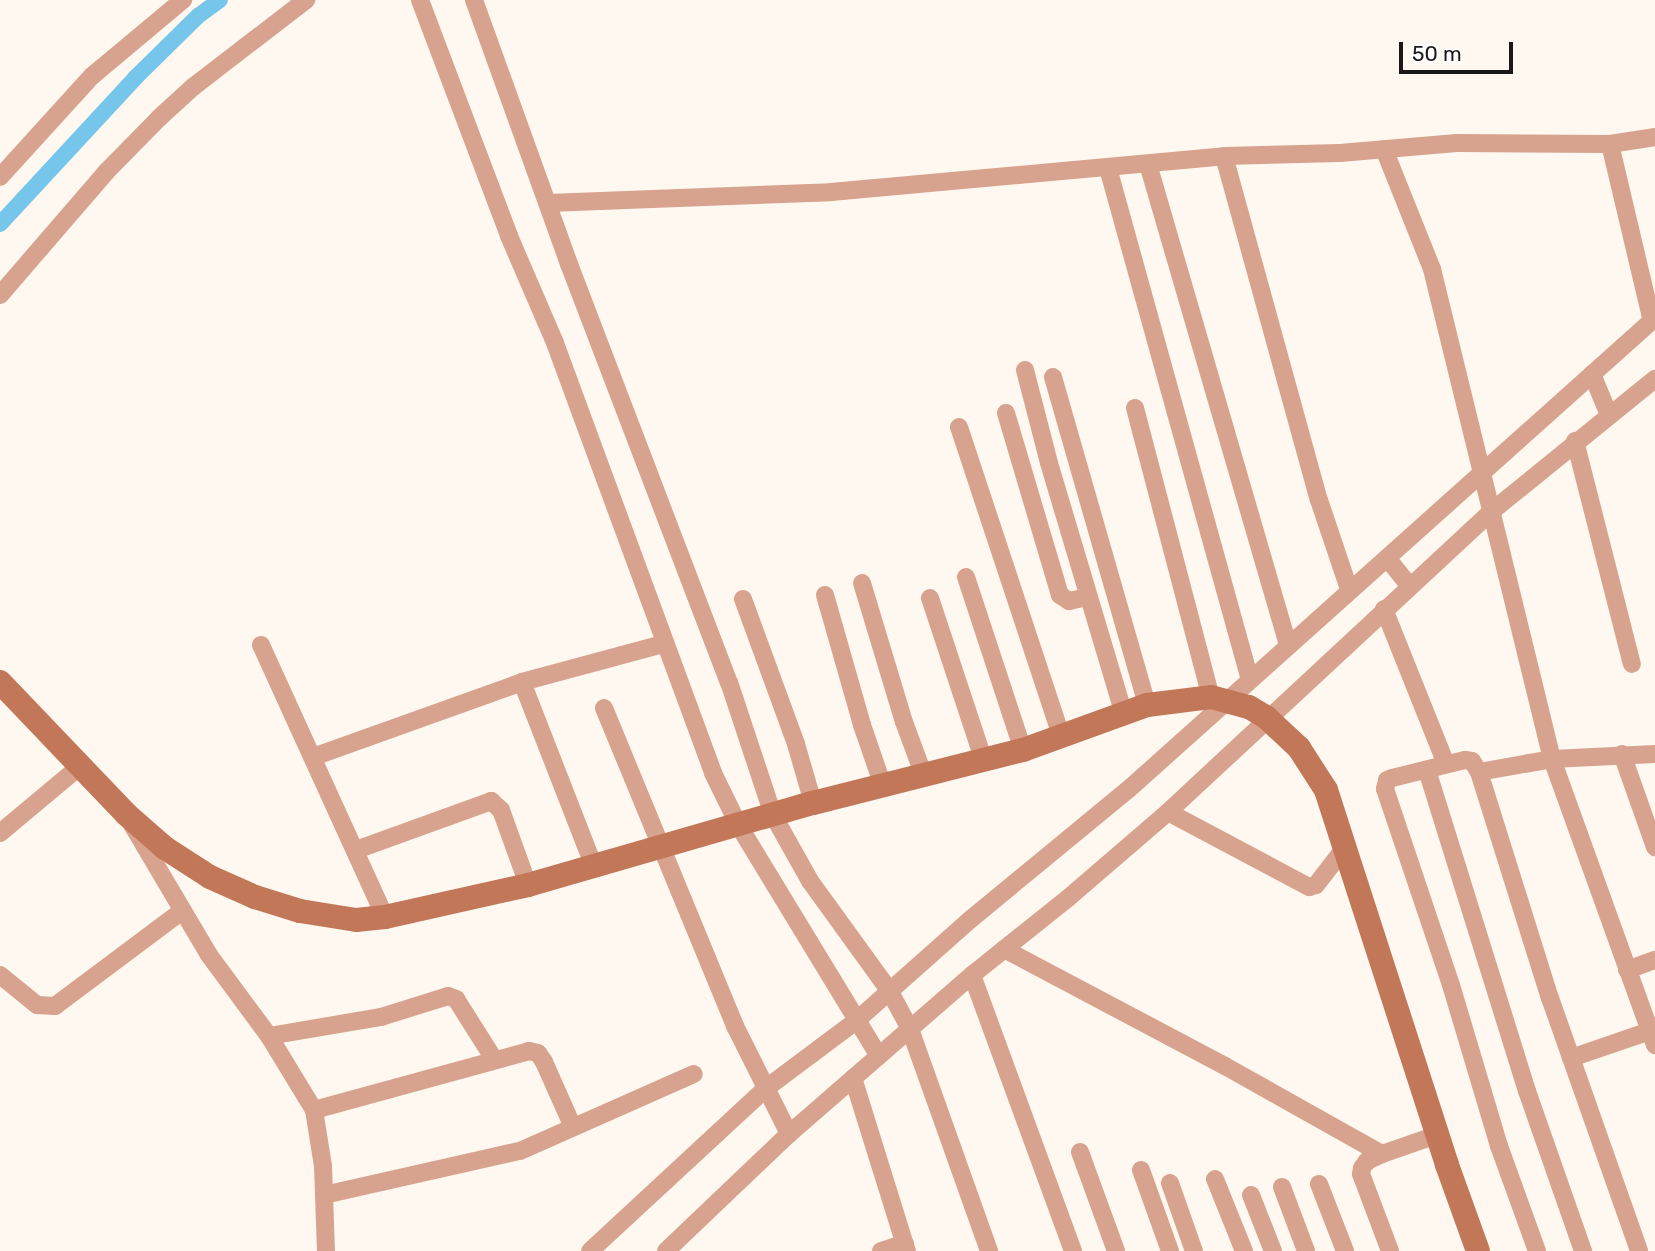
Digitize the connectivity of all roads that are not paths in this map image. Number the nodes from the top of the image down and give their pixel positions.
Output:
1 (183, 0) edge
2 (306, 0) edge
3 (420, 0) edge
4 (474, 0) edge
5 (1655, 137) edge
6 (1610, 145) junction
7 (1384, 149) junction
8 (1224, 156) junction
9 (1148, 164) junction
10 (1108, 168) junction
11 (0, 175) edge
12 (548, 203) junction
13 (0, 295) edge
14 (1654, 320) edge
15 (1025, 370) dead end
16 (1592, 374) junction
17 (1053, 377) dead end
18 (1655, 379) edge
19 (1135, 408) dead end
20 (1006, 413) dead end
21 (1609, 415) junction
22 (959, 427) dead end
23 (1575, 441) junction
24 (1481, 474) junction
25 (1493, 511) junction
26 (1387, 558) junction
27 (966, 577) dead end
28 (862, 583) dead end
29 (1410, 586) junction
30 (1349, 589) junction
31 (825, 594) dead end
32 (1088, 597) junction
33 (930, 598) dead end
34 (743, 600) dead end
35 (1384, 609) junction
36 (663, 643) junction
37 (261, 645) dead end
38 (1289, 646) junction
39 (1632, 664) dead end
40 (1250, 680) junction
41 (0, 682) edge
42 (522, 682) junction
43 (1220, 699) junction
44 (1147, 705) junction
45 (604, 708) dead end
46 (1123, 712) junction
47 (1267, 718) junction
48 (1061, 735) junction
49 (1023, 750) junction
50 (1622, 754) junction
51 (1655, 754) edge
52 (313, 757) junction
53 (1552, 759) junction
54 (984, 761) junction
55 (1446, 764) junction
56 (80, 766) junction
57 (1427, 770) junction
58 (1479, 772) junction
59 (923, 776) junction
60 (883, 786) junction
61 (813, 803) junction
62 (1168, 812) junction
63 (126, 814) junction
64 (773, 815) junction
65 (738, 826) junction
66 (0, 833) edge
67 (1346, 846) junction
68 (1655, 847) edge
69 (660, 848) junction
70 (356, 850) junction
71 (594, 867) junction
72 (528, 886) junction
73 (182, 911) junction
74 (385, 917) junction
75 (1004, 949) junction
76 (1655, 960) edge
77 (1627, 970) junction
78 (0, 975) edge
79 (972, 975) junction
80 (889, 990) junction
81 (9, 991) edge
82 (856, 1021) junction
83 (910, 1029) junction
84 (269, 1037) junction
85 (1652, 1038) edge
86 (879, 1056) junction
87 (1571, 1058) junction
88 (494, 1059) junction
89 (694, 1074) dead end
90 (853, 1078) junction
91 (765, 1089) junction
92 (314, 1111) junction
93 (573, 1127) junction
94 (789, 1134) junction
95 (1437, 1135) junction
96 (1080, 1152) dead end
97 (1382, 1154) junction
98 (1141, 1170) dead end
99 (1215, 1179) dead end
100 (1170, 1183) dead end
101 (1319, 1184) dead end
102 (1282, 1187) dead end
103 (324, 1195) junction
104 (1251, 1195) dead end
105 (906, 1247) edge
106 (327, 1251) edge
107 (590, 1251) edge
108 (666, 1251) edge
109 (881, 1251) edge
110 (989, 1251) edge
111 (1073, 1251) edge
112 (1116, 1251) edge
113 (1170, 1251) edge
114 (1194, 1251) edge
115 (1244, 1251) edge
116 (1273, 1251) edge
117 (1306, 1251) edge
118 (1345, 1251) edge
119 (1390, 1251) edge
120 (1478, 1251) edge
121 (1537, 1251) edge
122 (1583, 1251) edge
123 (1639, 1251) edge

1 - 11 street
2 - 13 street
3 - 36 street
4 - 12 street
5 - 6 street
6 - 7 street
6 - 14 street
7 - 8 street
7 - 24 street
8 - 9 street
8 - 30 street
9 - 10 street
9 - 38 street
10 - 12 street
10 - 40 street
12 - 64 street
14 - 16 street
15 - 32 street
16 - 21 street
16 - 24 street
17 - 44 street
18 - 21 street
19 - 43 street
20 - 32 street
21 - 23 street
22 - 48 street
23 - 25 street
23 - 39 street
24 - 25 street
24 - 26 street
25 - 29 street
25 - 53 street
26 - 29 street
26 - 30 street
27 - 49 street
28 - 59 street
29 - 35 street
30 - 38 street
31 - 60 street
32 - 46 street
33 - 54 street
34 - 61 street
35 - 47 street
35 - 55 street
36 - 42 street
36 - 65 street
37 - 52 street
38 - 40 street
40 - 43 street
41 - 56 street
42 - 52 street
42 - 71 street
43 - 44 street
43 - 47 street
43 - 80 street
44 - 46 street
45 - 69 street
46 - 48 street
47 - 62 street
47 - 67 street
48 - 49 street
49 - 54 street
50 - 51 street
50 - 53 street
50 - 68 street
52 - 70 street
53 - 58 street
53 - 77 street
54 - 59 street
55 - 57 street
55 - 58 street
56 - 63 street
56 - 66 street
57 - 121 street
57 - 122 street
58 - 87 street
59 - 60 street
60 - 61 street
61 - 64 street
62 - 67 street
62 - 75 street
63 - 73 street
63 - 74 street
64 - 65 street
64 - 80 street
65 - 69 street
65 - 82 street
67 - 95 street
69 - 71 street
69 - 91 street
70 - 72 street
70 - 74 street
71 - 72 street
72 - 74 street
73 - 81 street
73 - 84 street
75 - 79 street
75 - 97 street
76 - 77 street
77 - 85 street
78 - 81 street
79 - 83 street
79 - 111 street
80 - 82 street
80 - 83 street
82 - 86 street
82 - 91 street
83 - 86 street
83 - 110 street
84 - 88 street
84 - 92 street
85 - 87 street
86 - 90 street
87 - 123 street
88 - 92 street
88 - 93 street
89 - 93 street
90 - 94 street
90 - 105 street
91 - 94 street
91 - 107 street
92 - 103 street
93 - 103 street
94 - 108 street
95 - 97 street
95 - 120 street
96 - 112 street
97 - 119 street
98 - 113 street
99 - 115 street
100 - 114 street
101 - 118 street
102 - 117 street
103 - 106 street
104 - 116 street
105 - 109 street

